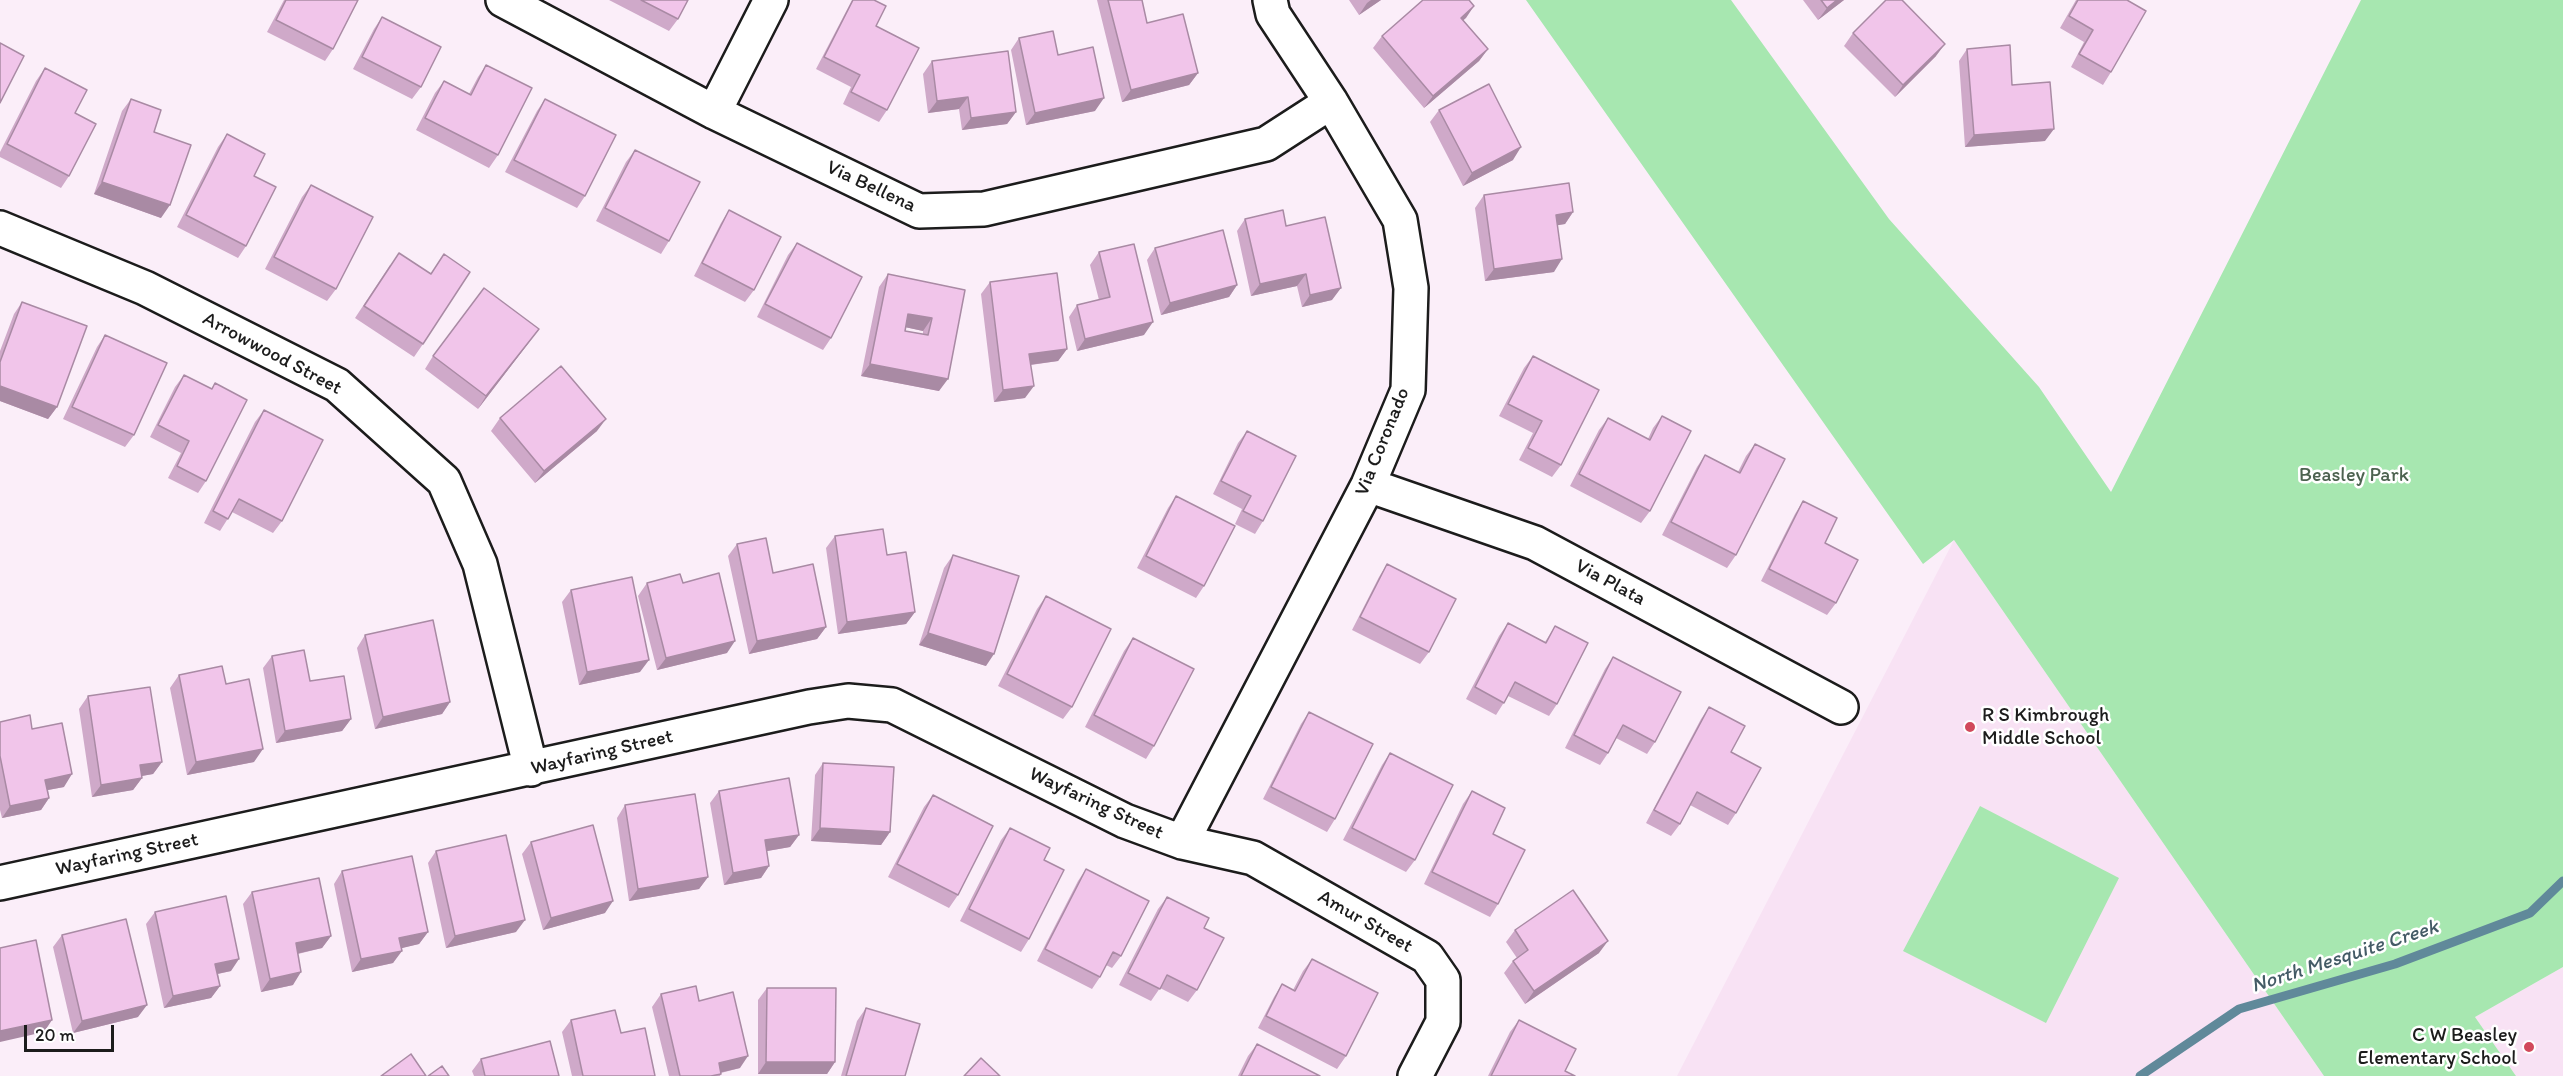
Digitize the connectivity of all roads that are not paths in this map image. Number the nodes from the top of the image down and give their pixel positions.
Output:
1 (771, 0) edge
2 (1270, 0) edge
3 (520, 4) edge
4 (1332, 102) junction
5 (714, 112) junction
6 (0, 228) edge
7 (1368, 485) junction
8 (1841, 707) dead end
9 (531, 769) junction
10 (1182, 842) junction
11 (0, 883) edge
12 (1415, 1076) edge

1 - 5 street
2 - 4 street, Via Coronado
3 - 5 street, Via Bellena
4 - 5 street, Via Bellena
4 - 7 street, Via Coronado
6 - 9 street, Arrowwood Street
7 - 8 street, Via Plata
7 - 10 street, Via Coronado
9 - 10 street, Wayfaring Street
9 - 11 street, Wayfaring Street
10 - 12 street, Amur Street

